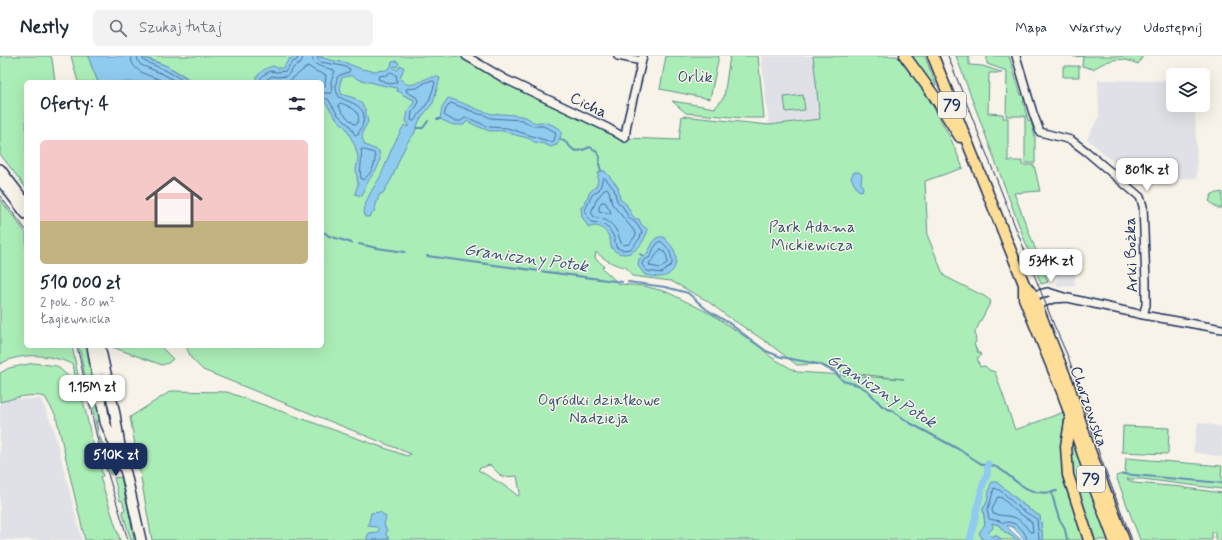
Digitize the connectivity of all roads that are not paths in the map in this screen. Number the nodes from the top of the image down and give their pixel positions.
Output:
1 (466, 56) edge
2 (618, 56) edge
3 (905, 56) edge
4 (933, 56) edge
5 (1016, 56) edge
6 (643, 58) edge
7 (971, 154) junction
8 (0, 170) edge
9 (0, 180) edge
10 (24, 200) edge
11 (24, 211) edge
12 (1029, 297) junction
13 (1068, 298) junction
14 (1033, 307) junction
15 (1143, 314) junction
16 (1222, 328) edge
17 (92, 348) edge
18 (100, 348) edge
19 (1070, 418) junction
20 (122, 463) junction
21 (141, 540) edge
22 (1089, 540) edge
23 (1114, 540) edge
24 (1124, 540) edge

1 - 6 street, Cicha
2 - 6 street
3 - 7 main road
4 - 7 main road, Chorzowska / 79
5 - 15 street, Arki Bożka
7 - 12 main road, Chorzowska / 79
8 - 10 main road
9 - 11 main road
12 - 13 street, Arki Bożka
12 - 14 main road, Chorzowska / 79
13 - 14 street, Arki Bożka
13 - 15 street, Arki Bożka
14 - 19 main road, Chorzowska / 79
14 - 24 main road, Chorzowska / 79
15 - 16 street, Arki Bożka
17 - 20 main road
18 - 20 main road
19 - 22 main road
19 - 23 main road, Chorzowska / 79
20 - 21 main road

